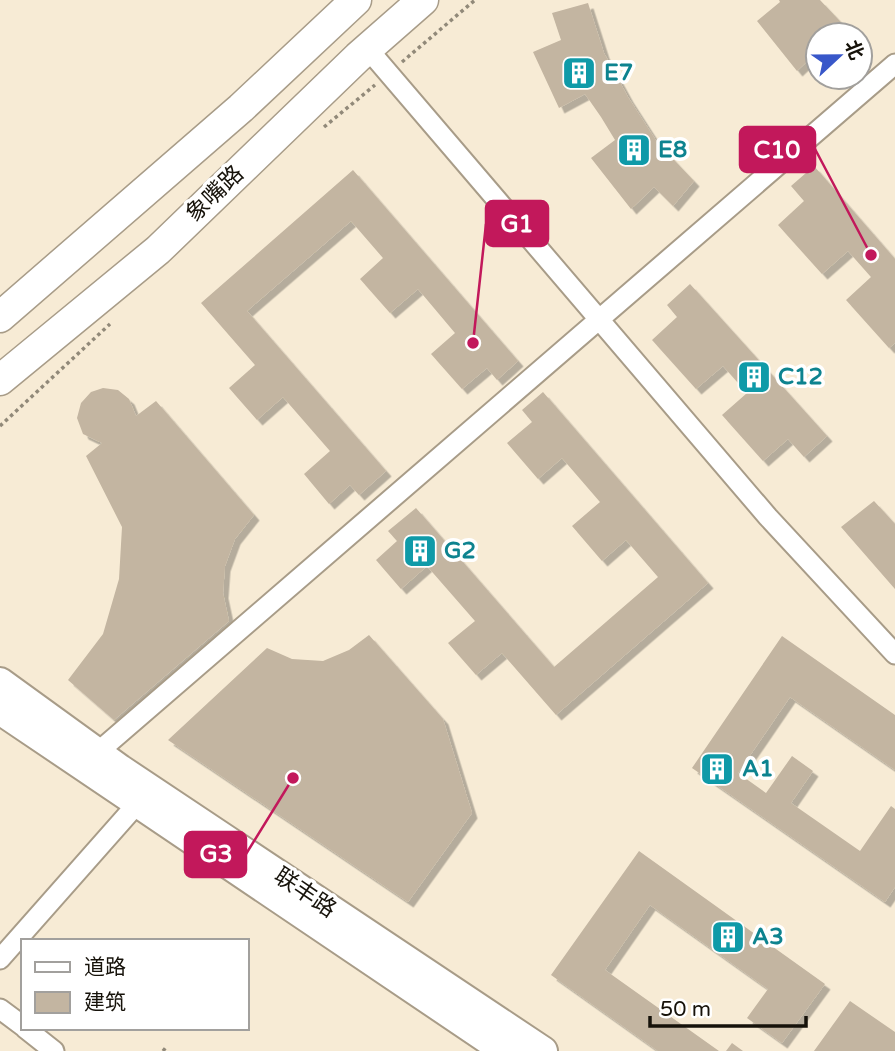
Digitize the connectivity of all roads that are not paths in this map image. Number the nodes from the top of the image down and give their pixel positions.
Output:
1 (356, 0) edge
2 (423, 0) edge
3 (368, 48) junction
4 (895, 64) edge
5 (0, 317) edge
6 (598, 318) junction
7 (0, 380) edge
8 (895, 654) edge
9 (0, 682) edge
10 (0, 710) edge
11 (97, 752) junction
12 (137, 804) junction
13 (0, 959) edge
14 (0, 1009) edge
15 (21, 1025) edge
16 (28, 1030) edge
17 (54, 1051) edge
18 (505, 1051) edge
19 (543, 1051) edge

1 - 5 main road, 象嘴路
2 - 3 main road, 象嘴路
3 - 6 street
3 - 7 main road, 象嘴路
4 - 6 street
6 - 8 street
6 - 11 street
9 - 11 main road, 联丰路
10 - 12 main road, 联丰路
11 - 19 main road, 联丰路
12 - 13 street
12 - 18 main road, 联丰路
14 - 15 street
16 - 17 street

